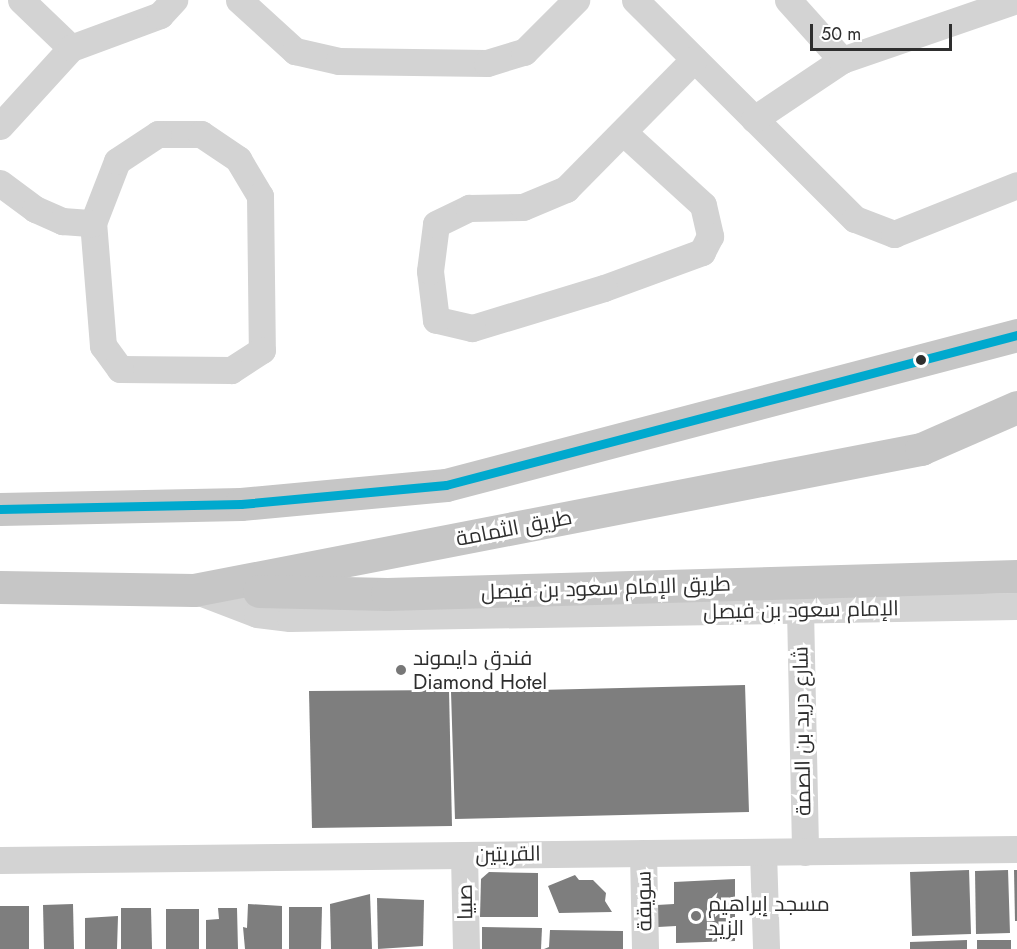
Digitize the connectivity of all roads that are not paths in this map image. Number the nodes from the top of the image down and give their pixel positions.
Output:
1 (21, 0) edge
2 (174, 0) edge
3 (239, 0) edge
4 (576, 0) edge
5 (634, 0) edge
6 (788, 0) edge
7 (1016, 0) edge
8 (70, 48) junction
9 (694, 59) junction
10 (842, 60) junction
11 (754, 119) junction
12 (0, 126) edge
13 (623, 132) junction
14 (0, 183) edge
15 (1017, 185) edge
16 (93, 223) junction
17 (1017, 335) edge
18 (1017, 407) edge
19 (0, 509) edge
20 (1017, 576) edge
21 (0, 587) edge
22 (194, 590) junction
23 (1017, 606) edge
24 (800, 609) junction
25 (1017, 849) edge
26 (763, 852) junction
27 (805, 852) junction
28 (643, 853) junction
29 (464, 855) junction
30 (0, 860) edge
31 (466, 949) edge
32 (645, 949) edge
33 (766, 949) edge

1 - 8 street
2 - 8 street
3 - 4 street
5 - 9 street
6 - 10 street
7 - 10 street
8 - 12 street
9 - 11 street
9 - 13 street
10 - 11 street
11 - 15 street
13 - 13 street
14 - 16 street
16 - 16 street
17 - 19 main road
18 - 22 main road, طريق الثمامة
20 - 22 main road, طريق الإمام سعود بن فيصل
21 - 22 main road, طريق الثمامة
22 - 24 street, الإمام سعود بن فيصل
23 - 24 street, الإمام سعود بن فيصل
24 - 27 street, شارع دريد بن الصمة
25 - 27 street, القريتين
26 - 27 street, القريتين
26 - 28 street, القريتين
26 - 33 street
28 - 29 street, القريتين
28 - 32 street, سويقة
29 - 30 street, القريتين
29 - 31 street, صبيا

